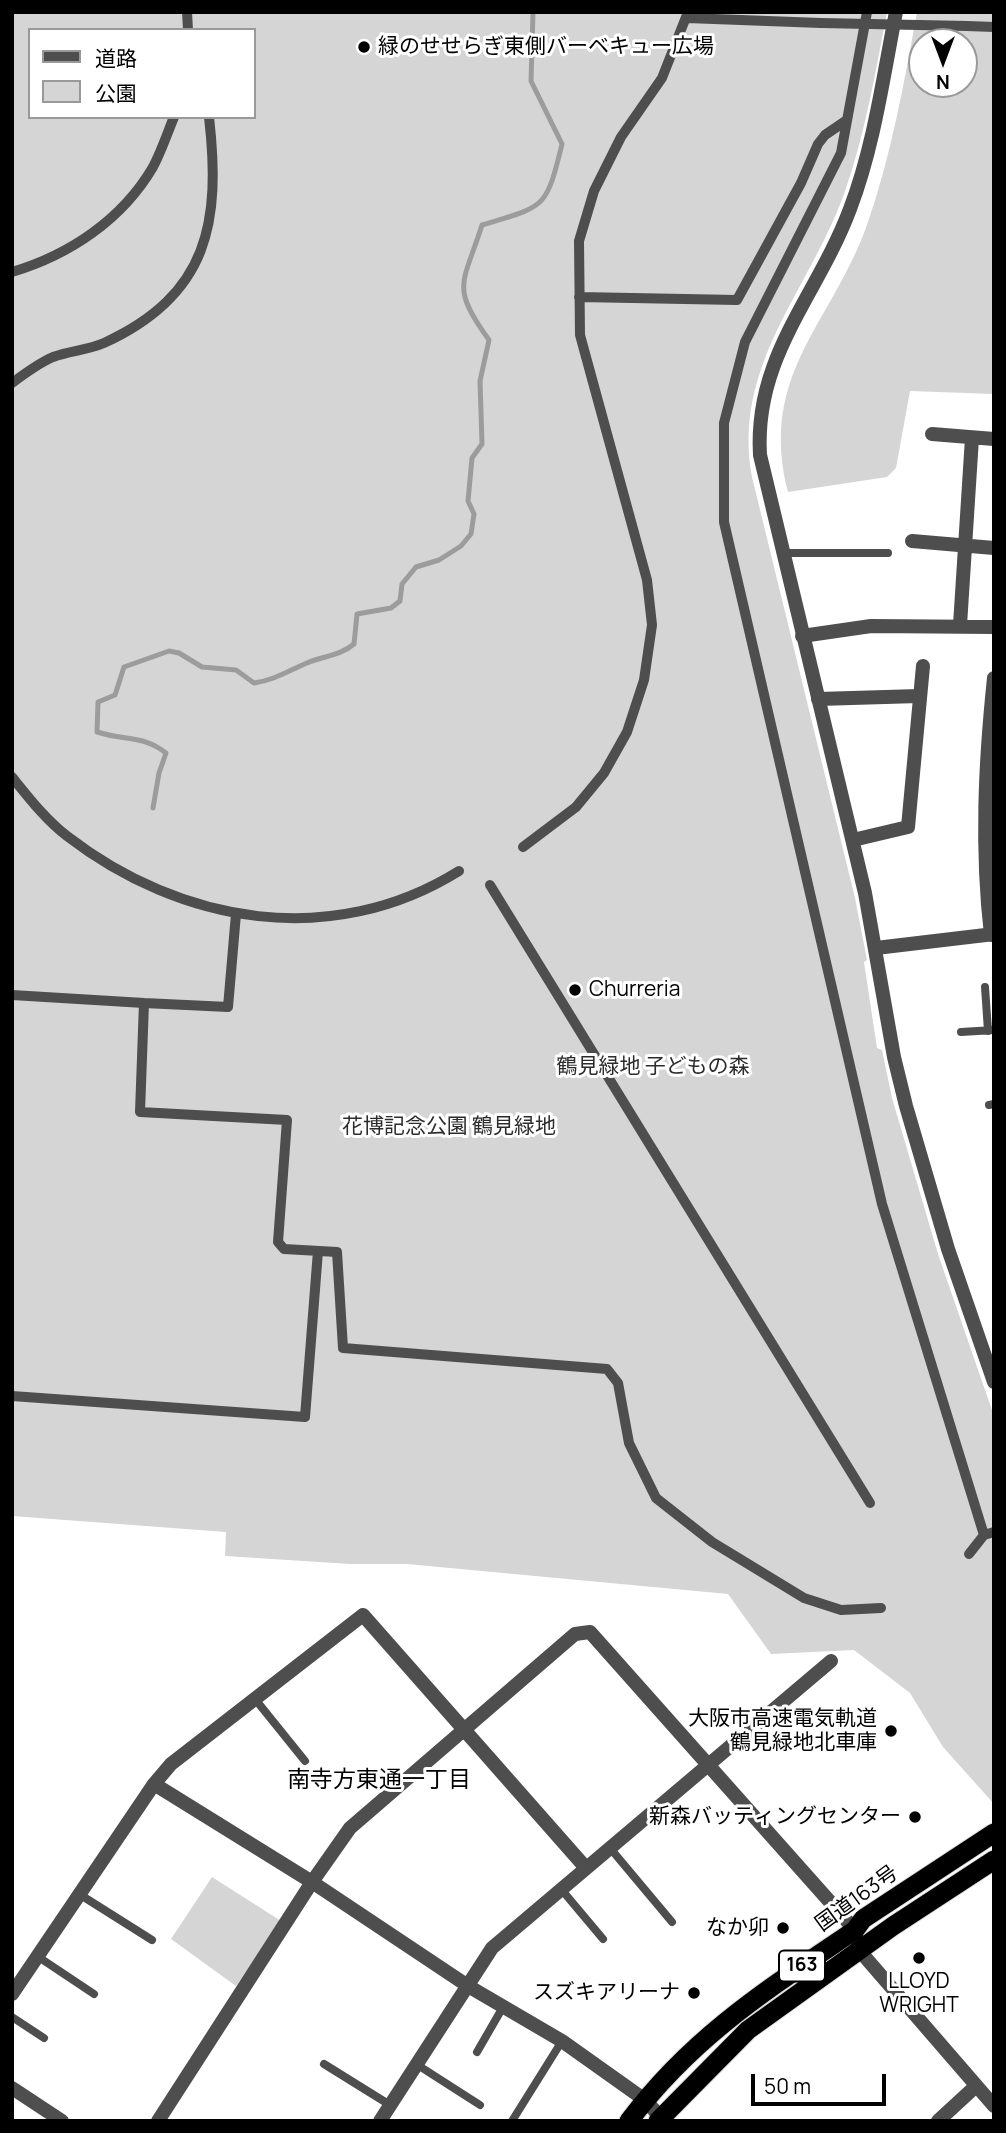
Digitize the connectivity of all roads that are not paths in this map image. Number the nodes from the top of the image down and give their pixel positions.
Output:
1 (867, 12) edge
2 (896, 12) edge
3 (687, 15) edge
4 (994, 27) edge
5 (173, 119) edge
6 (209, 119) edge
7 (847, 120) junction
8 (12, 272) edge
9 (579, 297) junction
10 (12, 383) edge
11 (933, 434) dead end
12 (972, 438) junction
13 (994, 439) edge
14 (912, 541) dead end
15 (963, 545) junction
16 (994, 548) edge
17 (782, 553) junction
18 (888, 553) dead end
19 (960, 625) junction
20 (994, 627) edge
21 (802, 636) junction
22 (923, 666) dead end
23 (994, 678) edge
24 (919, 696) junction
25 (818, 699) junction
26 (993, 704) edge
27 (989, 771) edge
28 (12, 777) edge
29 (989, 812) edge
30 (853, 840) junction
31 (523, 847) dead end
32 (459, 871) dead end
33 (490, 886) dead end
34 (236, 914) junction
35 (993, 935) edge
36 (876, 948) junction
37 (985, 987) dead end
38 (12, 995) edge
39 (144, 1003) junction
40 (991, 1031) edge
41 (961, 1032) dead end
42 (318, 1251) junction
43 (994, 1382) edge
44 (12, 1396) edge
45 (870, 1503) dead end
46 (989, 1534) edge
47 (969, 1554) dead end
48 (881, 1608) dead end
49 (831, 1661) dead end
50 (255, 1699) junction
51 (463, 1729) junction
52 (305, 1761) dead end
53 (709, 1767) junction
54 (154, 1784) junction
55 (994, 1833) edge
56 (610, 1848) junction
57 (994, 1860) edge
58 (586, 1868) junction
59 (312, 1882) junction
60 (561, 1889) junction
61 (79, 1894) junction
62 (673, 1922) dead end
63 (855, 1930) junction
64 (603, 1939) dead end
65 (152, 1940) dead end
66 (859, 1950) junction
67 (37, 1956) junction
68 (468, 1986) junction
69 (12, 1994) edge
70 (94, 1994) dead end
71 (503, 2007) junction
72 (12, 2017) edge
73 (44, 2038) dead end
74 (562, 2041) junction
75 (477, 2052) dead end
76 (324, 2064) dead end
77 (416, 2064) junction
78 (976, 2086) junction
79 (12, 2088) edge
80 (645, 2100) junction
81 (390, 2105) junction
82 (480, 2105) dead end
83 (994, 2106) edge
84 (661, 2120) edge
85 (62, 2121) edge
86 (158, 2121) edge
87 (380, 2121) edge
88 (512, 2121) edge
89 (629, 2121) edge
90 (938, 2121) edge

1 - 7 street
2 - 17 street
3 - 4 street, bridge
3 - 9 street
5 - 8 street
6 - 10 street
7 - 9 street
7 - 46 street
9 - 31 street
11 - 12 street
12 - 13 street
12 - 15 street
14 - 15 street
15 - 16 street
15 - 19 street
17 - 18 lane
17 - 21 street
19 - 20 street
19 - 21 street
21 - 25 street
22 - 24 street
23 - 26 street
24 - 25 street
24 - 30 street
25 - 30 street
26 - 27 street
27 - 29 street
28 - 34 street
29 - 35 street
30 - 36 street
32 - 34 street
33 - 45 street
34 - 39 street
35 - 36 street
36 - 43 street
37 - 40 lane
38 - 39 street
39 - 42 street
40 - 41 lane
42 - 44 street
42 - 48 street
46 - 47 street
49 - 53 street
50 - 51 street
50 - 52 lane
50 - 54 street
51 - 53 street
51 - 58 street
51 - 59 street
53 - 56 street
53 - 63 street
54 - 59 street
54 - 61 street
55 - 63 highway, 国道163号 / 163
56 - 58 street
56 - 62 lane
57 - 66 highway, 国道163号 / 163
58 - 60 street
59 - 68 street
59 - 86 street
60 - 64 lane
60 - 68 street
61 - 65 lane
61 - 67 street
63 - 66 street
63 - 80 highway, 国道163号 / 163
66 - 78 street
66 - 84 highway, 国道163号 / 163
67 - 69 street
67 - 70 lane
68 - 71 street
68 - 77 street
71 - 74 street
71 - 75 lane
72 - 73 lane
74 - 80 street
74 - 88 lane
76 - 81 lane
77 - 81 street
77 - 82 lane
78 - 83 street
78 - 90 street
79 - 85 street
80 - 84 street
80 - 89 highway, 国道163号 / 163
81 - 87 street

